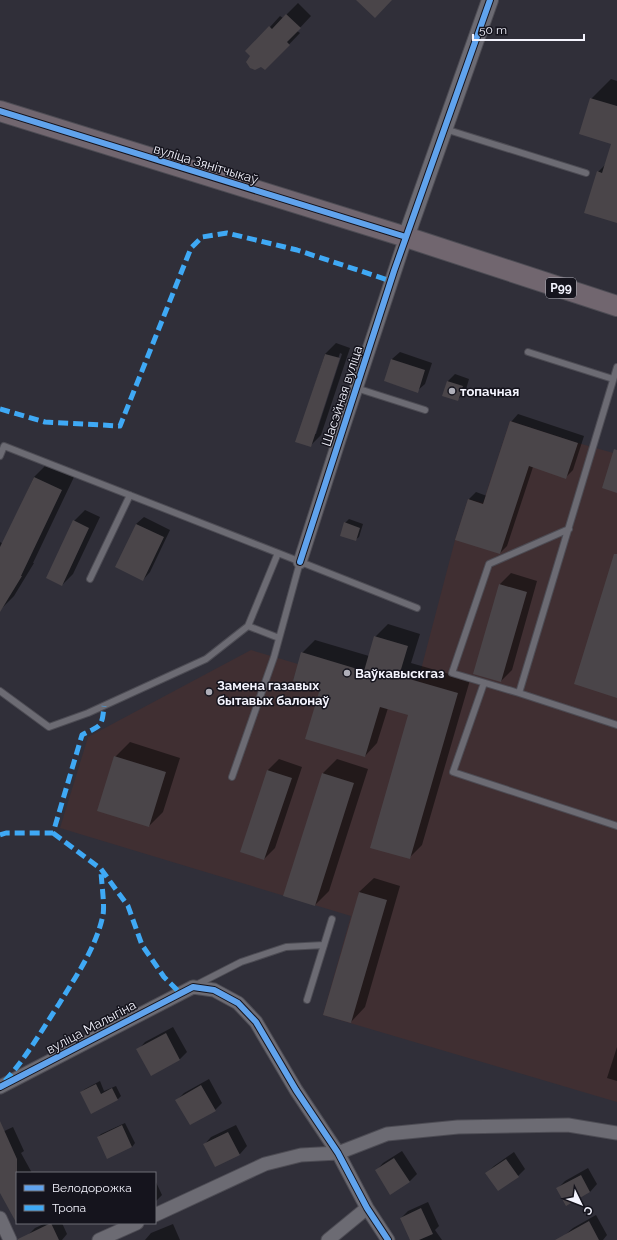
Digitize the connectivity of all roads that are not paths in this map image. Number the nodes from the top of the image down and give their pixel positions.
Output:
1 (488, 0) edge
2 (0, 111) edge
3 (445, 129) junction
4 (586, 173) dead end
5 (406, 237) junction
6 (617, 306) edge
7 (528, 352) dead end
8 (617, 367) edge
9 (613, 379) junction
10 (356, 388) junction
11 (425, 410) dead end
12 (0, 456) edge
13 (130, 495) junction
14 (569, 529) junction
15 (278, 554) junction
16 (300, 562) junction
17 (90, 579) dead end
18 (417, 608) dead end
19 (248, 626) junction
20 (279, 638) junction
21 (484, 683) junction
22 (0, 691) edge
23 (520, 694) junction
24 (617, 726) edge
25 (232, 777) dead end
26 (617, 826) edge
27 (332, 919) dead end
28 (324, 945) junction
29 (192, 987) junction
30 (307, 1000) dead end
31 (0, 1087) edge
32 (617, 1133) edge
33 (338, 1153) junction
34 (367, 1208) junction
35 (156, 1215) edge
36 (0, 1218) edge
37 (135, 1224) edge
38 (10, 1240) edge
39 (99, 1240) edge
40 (328, 1240) edge
41 (388, 1240) edge

1 - 3 street
2 - 5 main road, вуліца Зянітчыкаў / Р99
3 - 4 lane
3 - 5 street
5 - 6 main road, вуліца Зянітчыкаў / Р99
5 - 10 street, Шасэйная вуліца
7 - 9 lane
8 - 9 lane
9 - 14 lane
10 - 11 lane
10 - 16 street, Шасэйная вуліца
12 - 13 lane
13 - 15 lane
13 - 17 lane
14 - 21 lane
14 - 23 lane
15 - 16 lane
15 - 19 lane
16 - 18 lane
16 - 20 lane
19 - 20 lane
19 - 22 lane
20 - 25 lane
21 - 23 lane
21 - 26 lane
23 - 24 lane
27 - 28 lane
28 - 29 lane
28 - 30 lane
29 - 31 street, вуліца Малыгіна
29 - 33 street
32 - 33 street
33 - 34 street
33 - 35 street
34 - 40 street
34 - 41 street
36 - 38 street
37 - 39 street

